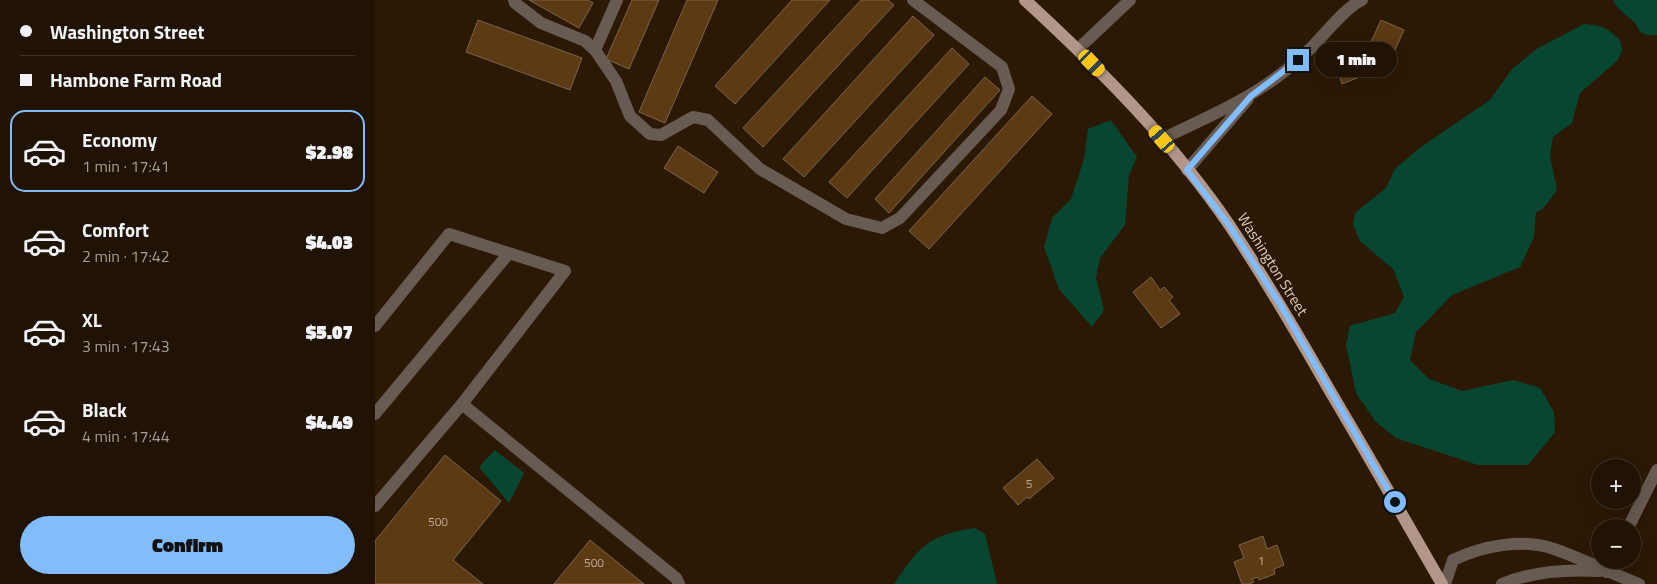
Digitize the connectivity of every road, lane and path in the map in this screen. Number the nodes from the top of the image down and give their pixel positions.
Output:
1 (514, 0) edge
2 (617, 0) edge
3 (913, 0) edge
4 (1025, 0) edge
5 (1130, 0) edge
6 (1362, 0) edge
7 (1078, 49) junction
8 (595, 50) junction
9 (1251, 96) junction
10 (1162, 139) junction
11 (1187, 170) junction
12 (509, 253) junction
13 (375, 326) edge
14 (462, 404) junction
15 (375, 414) edge
16 (1657, 470) edge
17 (375, 506) edge
18 (1632, 519) edge
19 (1591, 560) edge
20 (1591, 568) edge
21 (1614, 569) edge
22 (679, 584) edge
23 (1444, 584) edge
24 (1502, 584) edge
25 (1639, 584) edge

1 - 8 street
2 - 8 street
3 - 8 street
4 - 7 main road, Washington Street
5 - 7 street
6 - 9 street
7 - 10 main road, Washington Street
9 - 10 street
9 - 11 street
10 - 11 main road, Washington Street
11 - 23 main road, Washington Street
12 - 13 street
12 - 14 street
12 - 15 street
14 - 17 street
14 - 22 street
16 - 18 street
19 - 23 street
20 - 24 street
21 - 25 street

